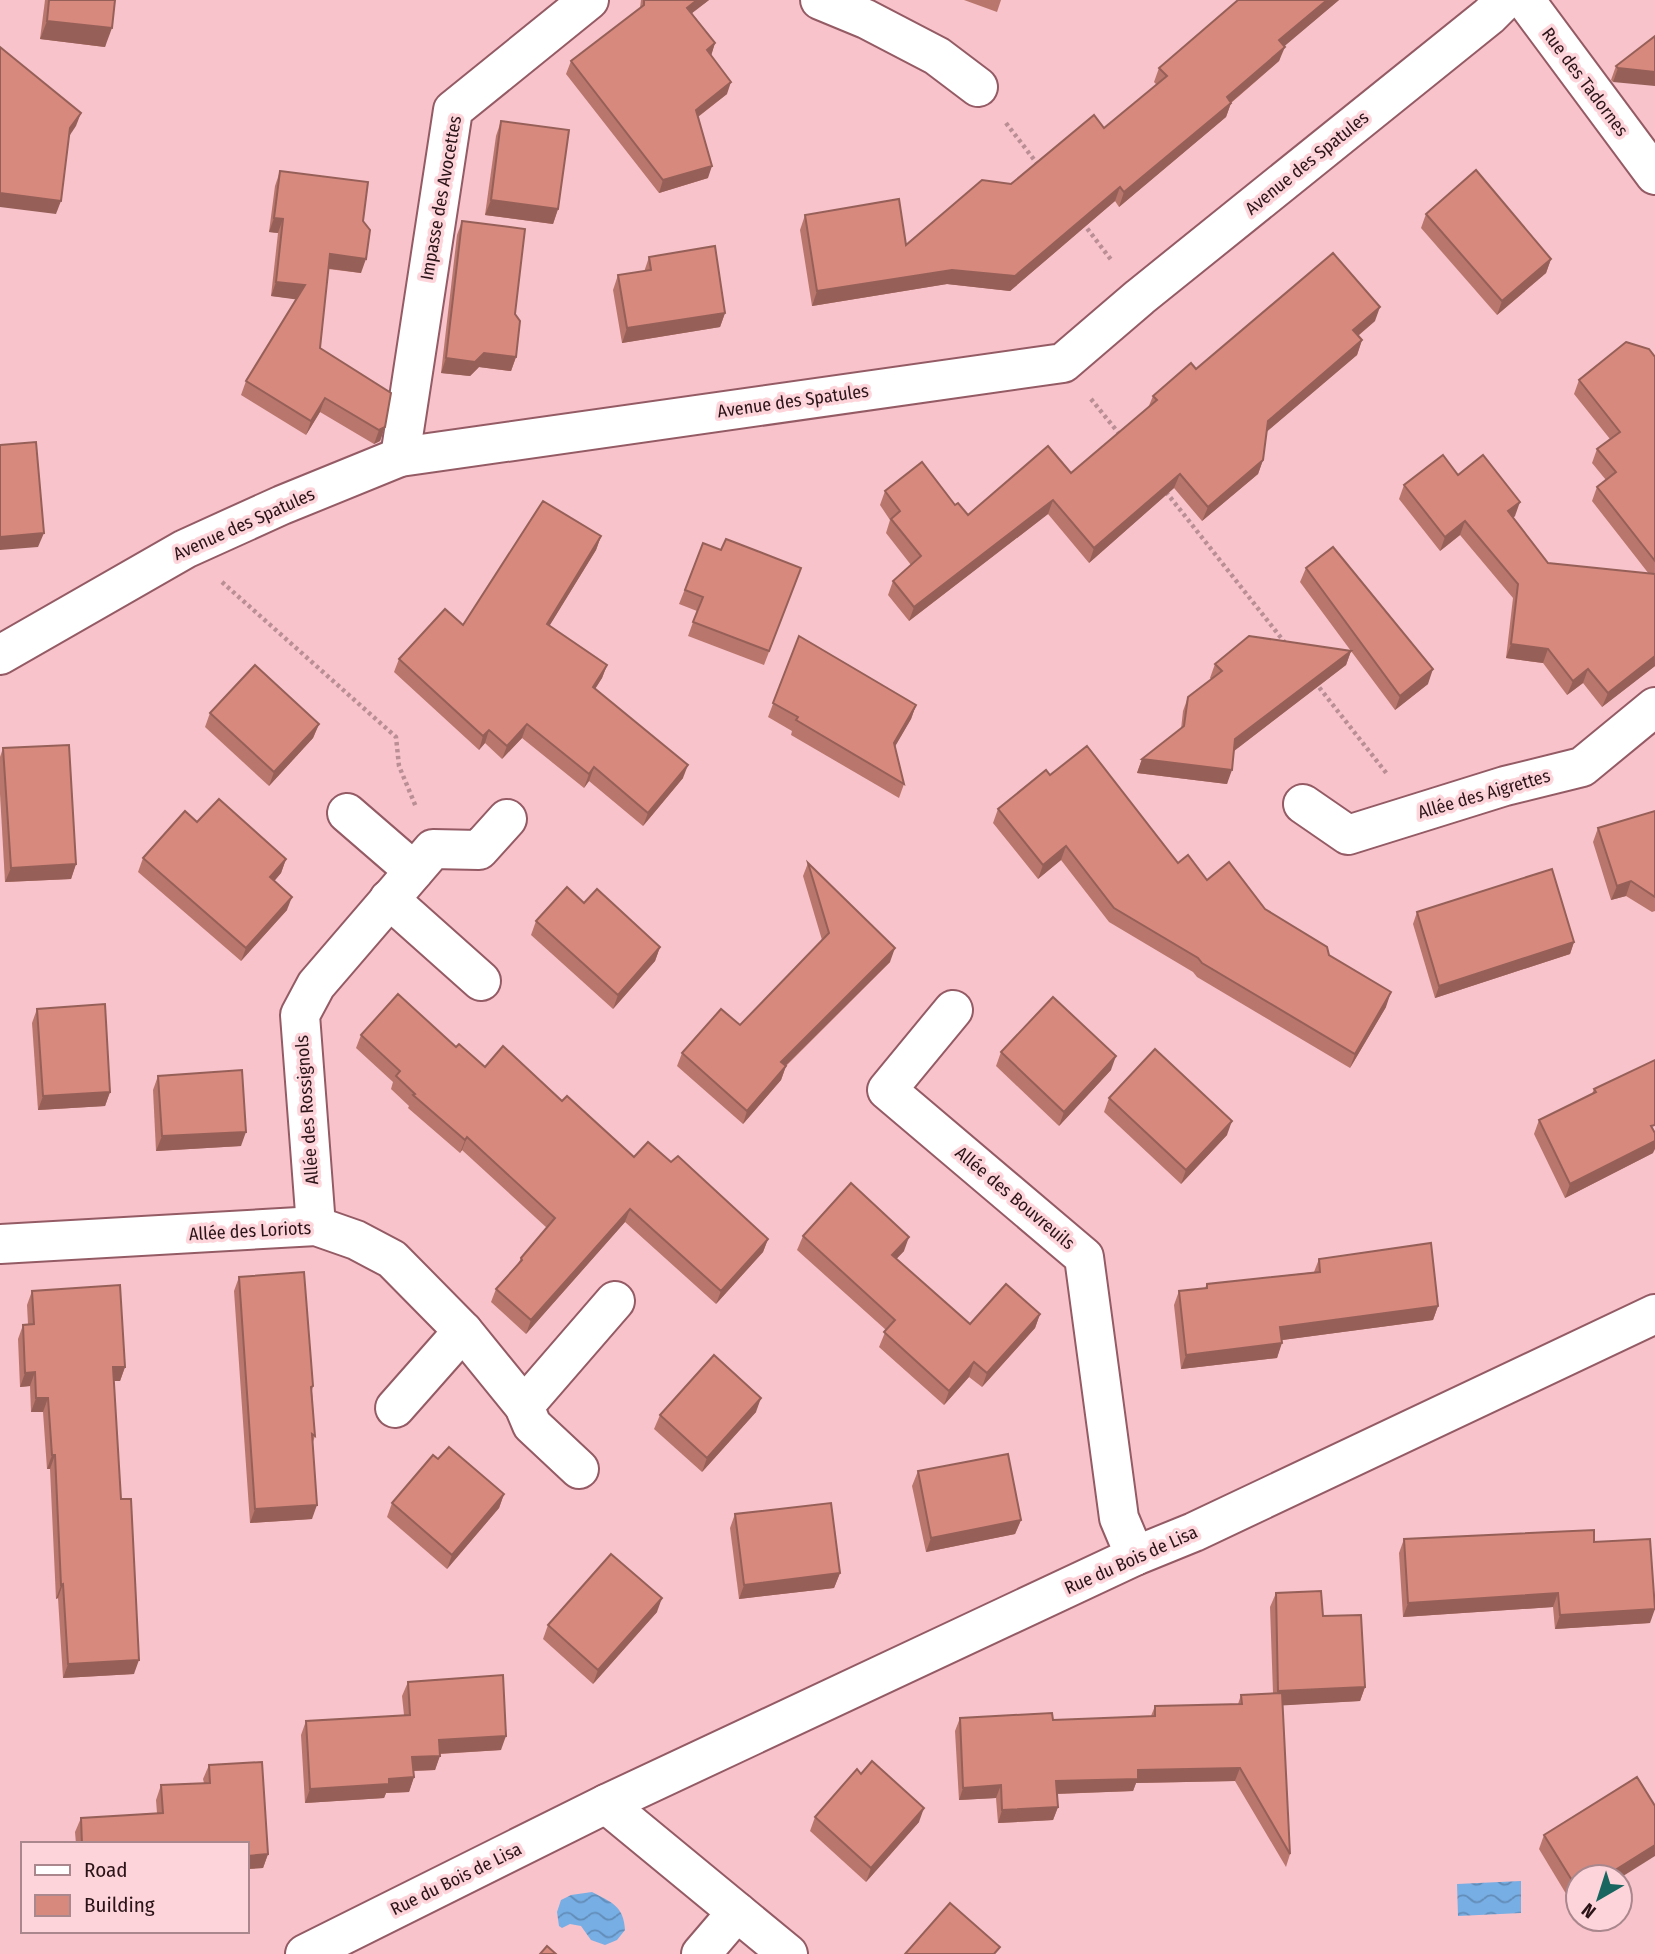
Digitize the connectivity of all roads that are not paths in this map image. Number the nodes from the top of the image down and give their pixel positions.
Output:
1 (589, 0) edge
2 (820, 0) edge
3 (1505, 0) edge
4 (1532, 11) edge
5 (978, 87) road end
6 (1655, 175) edge
7 (400, 457) junction
8 (0, 655) edge
9 (1655, 707) edge
10 (1303, 804) dead end
11 (348, 813) dead end
12 (507, 819) dead end
13 (424, 860) junction
14 (389, 899) junction
15 (481, 981) dead end
16 (953, 1010) dead end
17 (316, 1226) junction
18 (0, 1244) edge
19 (615, 1301) dead end
20 (1655, 1314) edge
21 (463, 1331) junction
22 (524, 1406) junction
23 (395, 1408) dead end
24 (579, 1469) dead end
25 (1135, 1556) junction
26 (606, 1804) junction
27 (737, 1912) junction
28 (305, 1954) edge
29 (701, 1954) edge
30 (788, 1954) edge

1 - 7 street, Impasse des Avocettes
2 - 5 street
3 - 7 street, Avenue des Spatules
4 - 6 street, Rue des Tadornes
7 - 8 street, Avenue des Spatules
9 - 10 street, Allée des Aigrettes
11 - 13 street
12 - 13 street
13 - 14 street, Allée des Rossignols
14 - 15 street
14 - 17 street, Allée des Rossignols
16 - 25 street, Allée des Bouvreuils
17 - 18 street, Allée des Loriots
17 - 21 street, Allée des Loriots
19 - 22 street
20 - 25 street, Rue du Bois de Lisa
21 - 22 street, Allée des Loriots
21 - 23 street
22 - 24 street, Allée des Loriots
25 - 26 street, Rue du Bois de Lisa
26 - 27 street
26 - 28 street, Rue du Bois de Lisa
27 - 29 street
27 - 30 street

